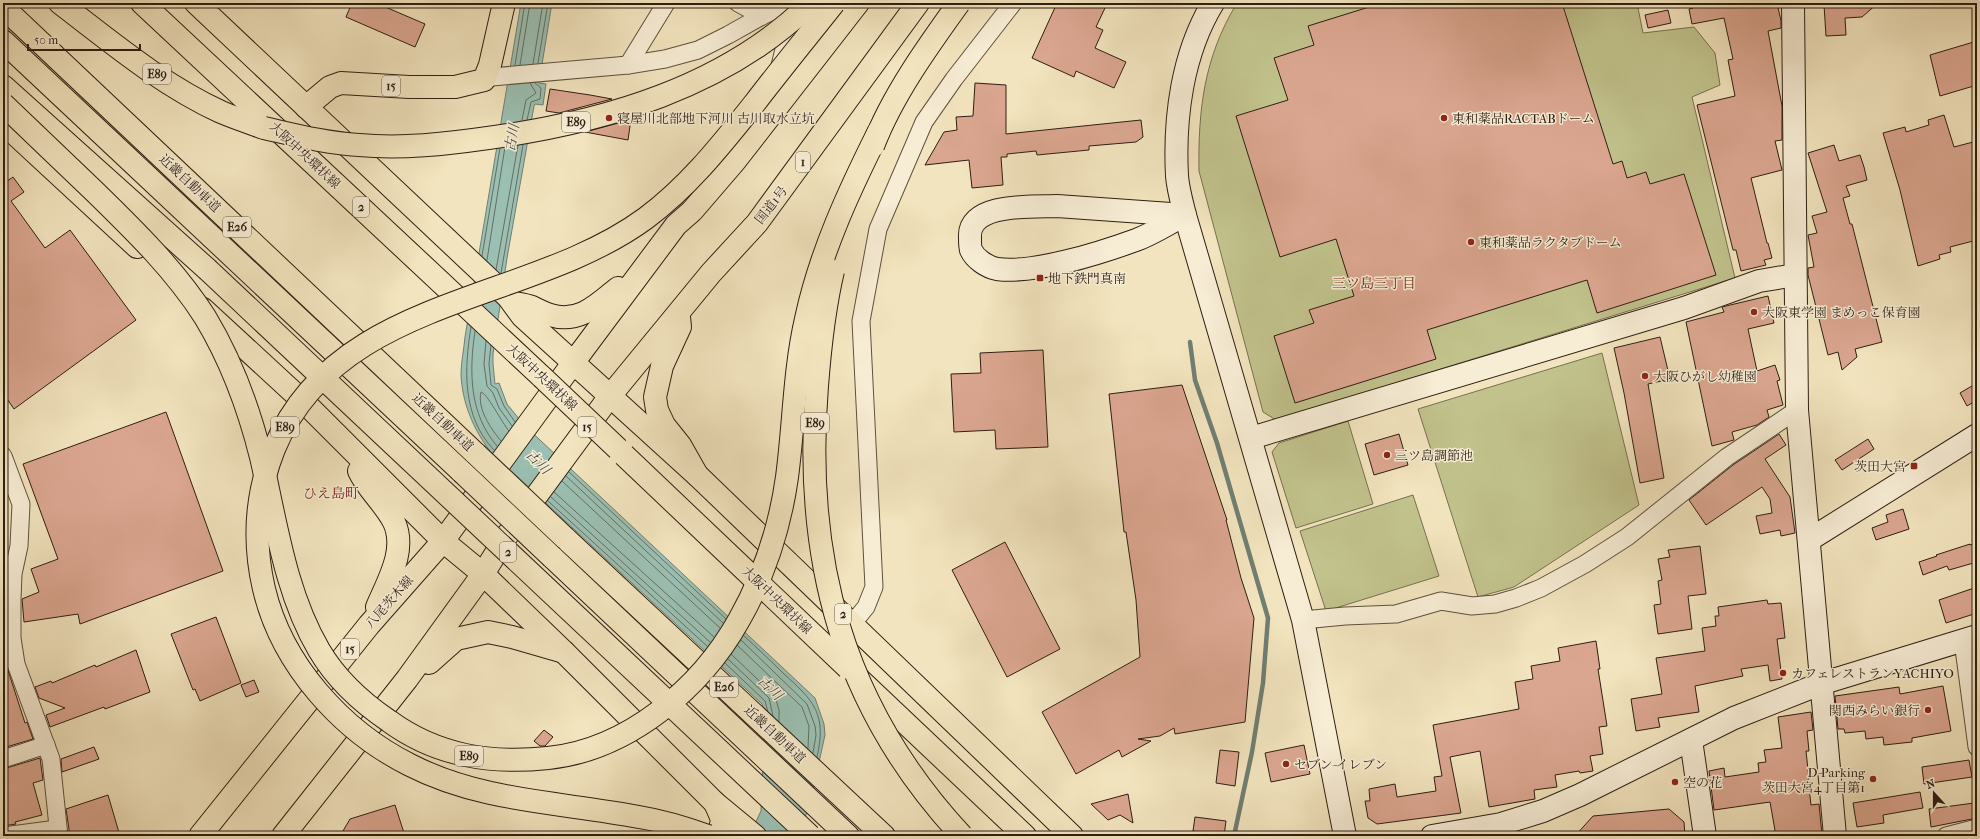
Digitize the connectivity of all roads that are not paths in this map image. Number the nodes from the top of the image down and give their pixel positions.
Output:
1 (60, 3) edge
2 (142, 3) edge
3 (196, 3) edge
4 (504, 3) edge
5 (666, 3) edge
6 (738, 3) edge
7 (790, 3) edge
8 (796, 3) edge
9 (811, 3) edge
10 (834, 3) edge
11 (858, 3) edge
12 (918, 3) edge
13 (959, 3) edge
14 (1013, 3) edge
15 (1213, 3) edge
16 (1793, 3) edge
17 (3, 7) edge
18 (762, 16) junction
19 (3, 41) edge
20 (628, 65) junction
21 (488, 79) junction
22 (3, 86) edge
23 (3, 104) edge
24 (306, 107) junction
25 (771, 115) junction
26 (3, 123) edge
27 (879, 131) junction
28 (1184, 215) junction
29 (643, 267) junction
30 (1795, 275) junction
31 (511, 300) junction
32 (678, 313) junction
33 (573, 363) junction
34 (610, 396) junction
35 (1797, 410) junction
36 (1977, 435) edge
37 (1251, 438) junction
38 (345, 444) junction
39 (3, 456) edge
40 (697, 474) junction
41 (1809, 540) junction
42 (443, 541) junction
43 (482, 574) junction
44 (1303, 620) junction
45 (369, 624) junction
46 (852, 624) junction
47 (1970, 638) edge
48 (565, 653) junction
49 (407, 679) junction
50 (1820, 684) junction
51 (1691, 740) junction
52 (46, 745) junction
53 (1977, 747) edge
54 (3, 760) edge
55 (715, 803) junction
56 (1977, 828) edge
57 (750, 832) edge
58 (58, 833) edge
59 (4, 836) edge
60 (200, 836) edge
61 (283, 836) edge
62 (708, 836) edge
63 (718, 836) edge
64 (810, 836) edge
65 (848, 836) edge
66 (884, 836) edge
67 (962, 836) edge
68 (1025, 836) edge
69 (1072, 836) edge
70 (1345, 836) edge
71 (1432, 836) edge
72 (1704, 836) edge
73 (1835, 836) edge
74 (1946, 836) edge

1 - 9 main road, E89, bridge
2 - 68 main road, 大阪中央環状線 / 2, bridge
3 - 24 main road, 2
4 - 21 main road
5 - 20 street
6 - 18 street
7 - 18 street
8 - 25 street
10 - 62 main road, E89, bridge
11 - 25 main road
12 - 32 main road, 国道1号 / 1
13 - 27 main road, E89, bridge
14 - 46 street
15 - 28 street
16 - 30 street
17 - 66 main road, 近畿自動車道 / E26, bridge
18 - 20 street
19 - 65 main road, 近畿自動車道 / E26, bridge
20 - 21 street
21 - 24 main road, 15
22 - 64 main road, 2, bridge
23 - 27 main road, E89, bridge
24 - 31 main road, 2
25 - 29 main road
26 - 38 main road
27 - 67 main road, E89, bridge
28 - 28 street
28 - 37 street
29 - 31 main road
29 - 33 main road
30 - 35 street
30 - 37 street
31 - 33 main road, 2
32 - 34 main road, 国道1号 / 1
32 - 40 main road
33 - 34 main road, 2
33 - 42 main road, 八尾茨木線 / 15
34 - 40 main road, 2
34 - 43 main road, 15
35 - 41 street
35 - 44 street
36 - 41 street
37 - 44 street
38 - 42 main road
38 - 45 main road
39 - 52 street
40 - 46 main road, 2
41 - 50 street
42 - 43 main road
42 - 45 main road, 八尾茨木線 / 15
43 - 48 main road
43 - 49 main road, 15
44 - 70 street
45 - 60 main road, 八尾茨木線 / 15
46 - 69 main road, 2
47 - 50 street
47 - 53 street
48 - 49 main road
48 - 55 main road
49 - 61 main road, 15
50 - 51 street
50 - 73 street
51 - 71 street
51 - 72 street
52 - 54 street
52 - 58 street
55 - 57 main road
55 - 63 main road
56 - 74 street
58 - 59 street

